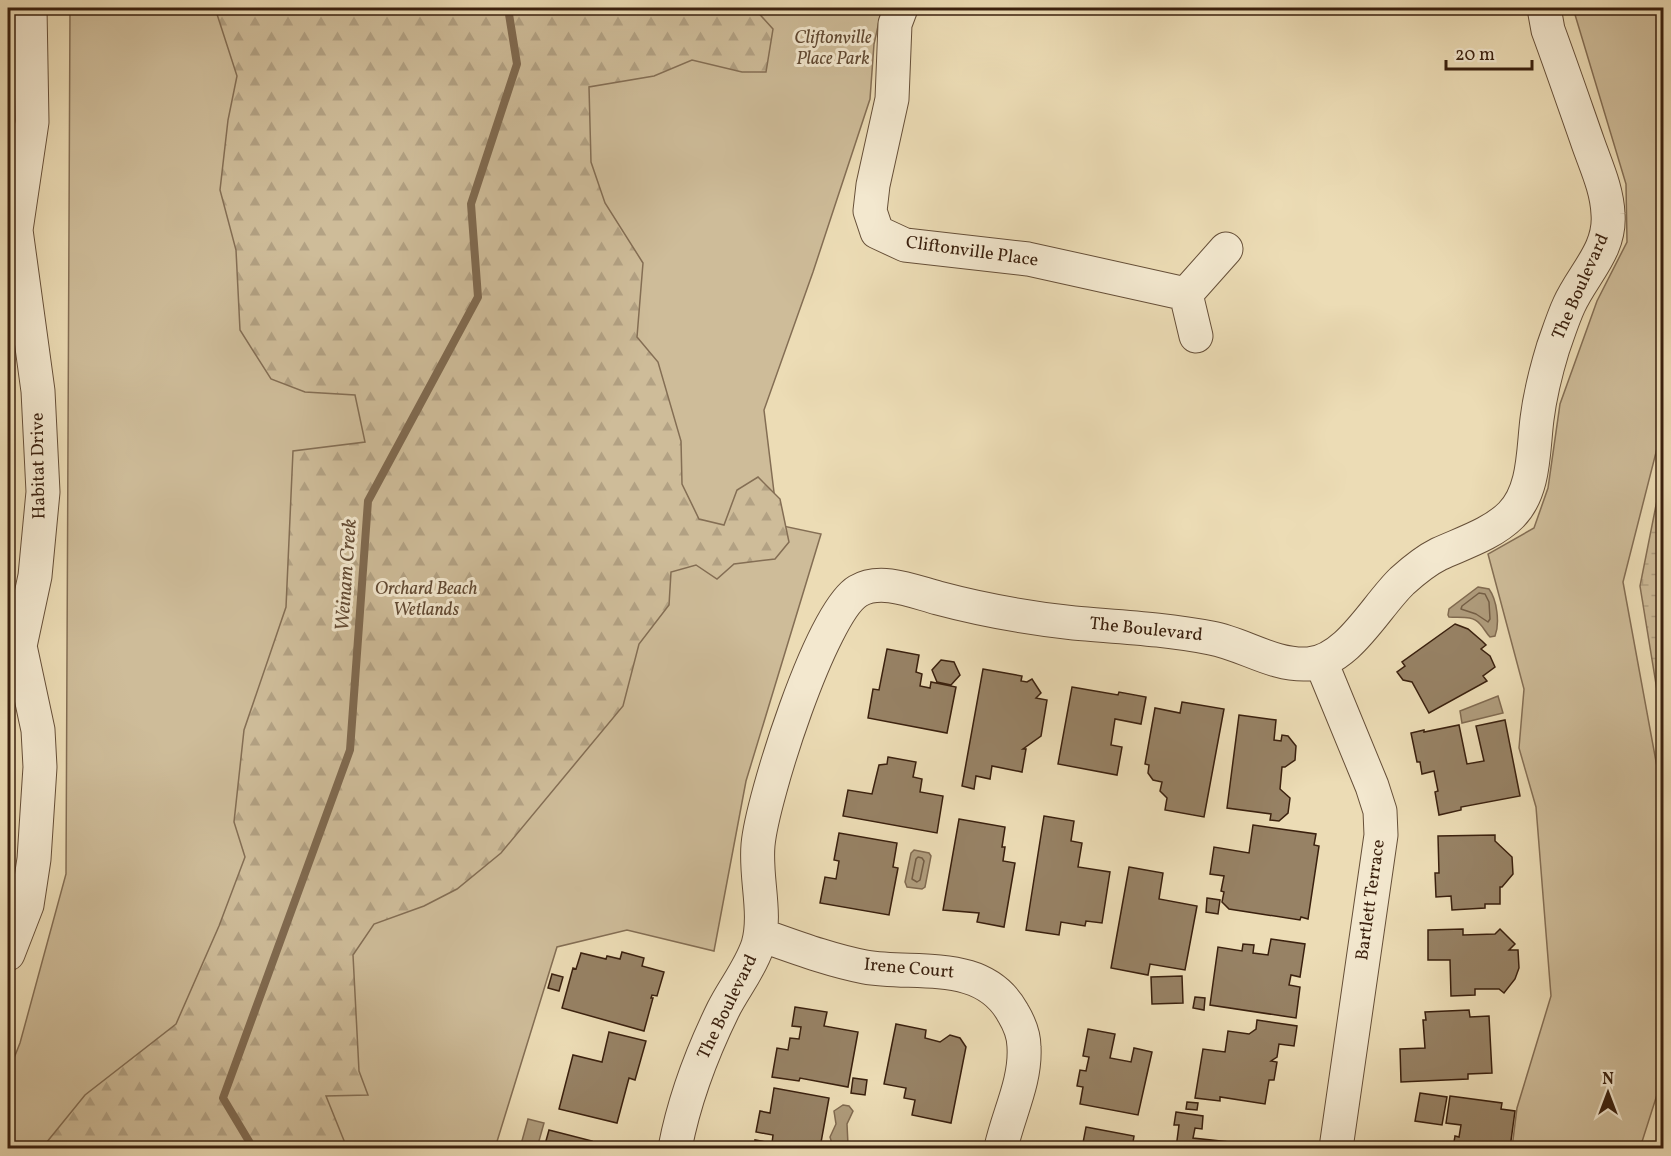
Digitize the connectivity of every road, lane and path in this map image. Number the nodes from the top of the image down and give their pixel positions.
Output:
1 (30, 8) edge
2 (901, 8) edge
3 (1544, 8) edge
4 (12, 230) edge
5 (1226, 249) dead end
6 (1186, 294) junction
7 (1196, 336) dead end
8 (14, 646) edge
9 (1321, 662) junction
10 (760, 935) junction
11 (8, 954) edge
12 (675, 1149) edge
13 (1001, 1149) edge
14 (1336, 1149) edge

1 - 4 street, Habitat Drive
2 - 6 street, Cliftonville Place
3 - 9 street, The Boulevard
4 - 8 street, Habitat Drive
5 - 6 street
6 - 7 street
8 - 11 street, Habitat Drive
9 - 10 street, The Boulevard
9 - 14 street, Bartlett Terrace
10 - 12 street, The Boulevard
10 - 13 street, Irene Court

